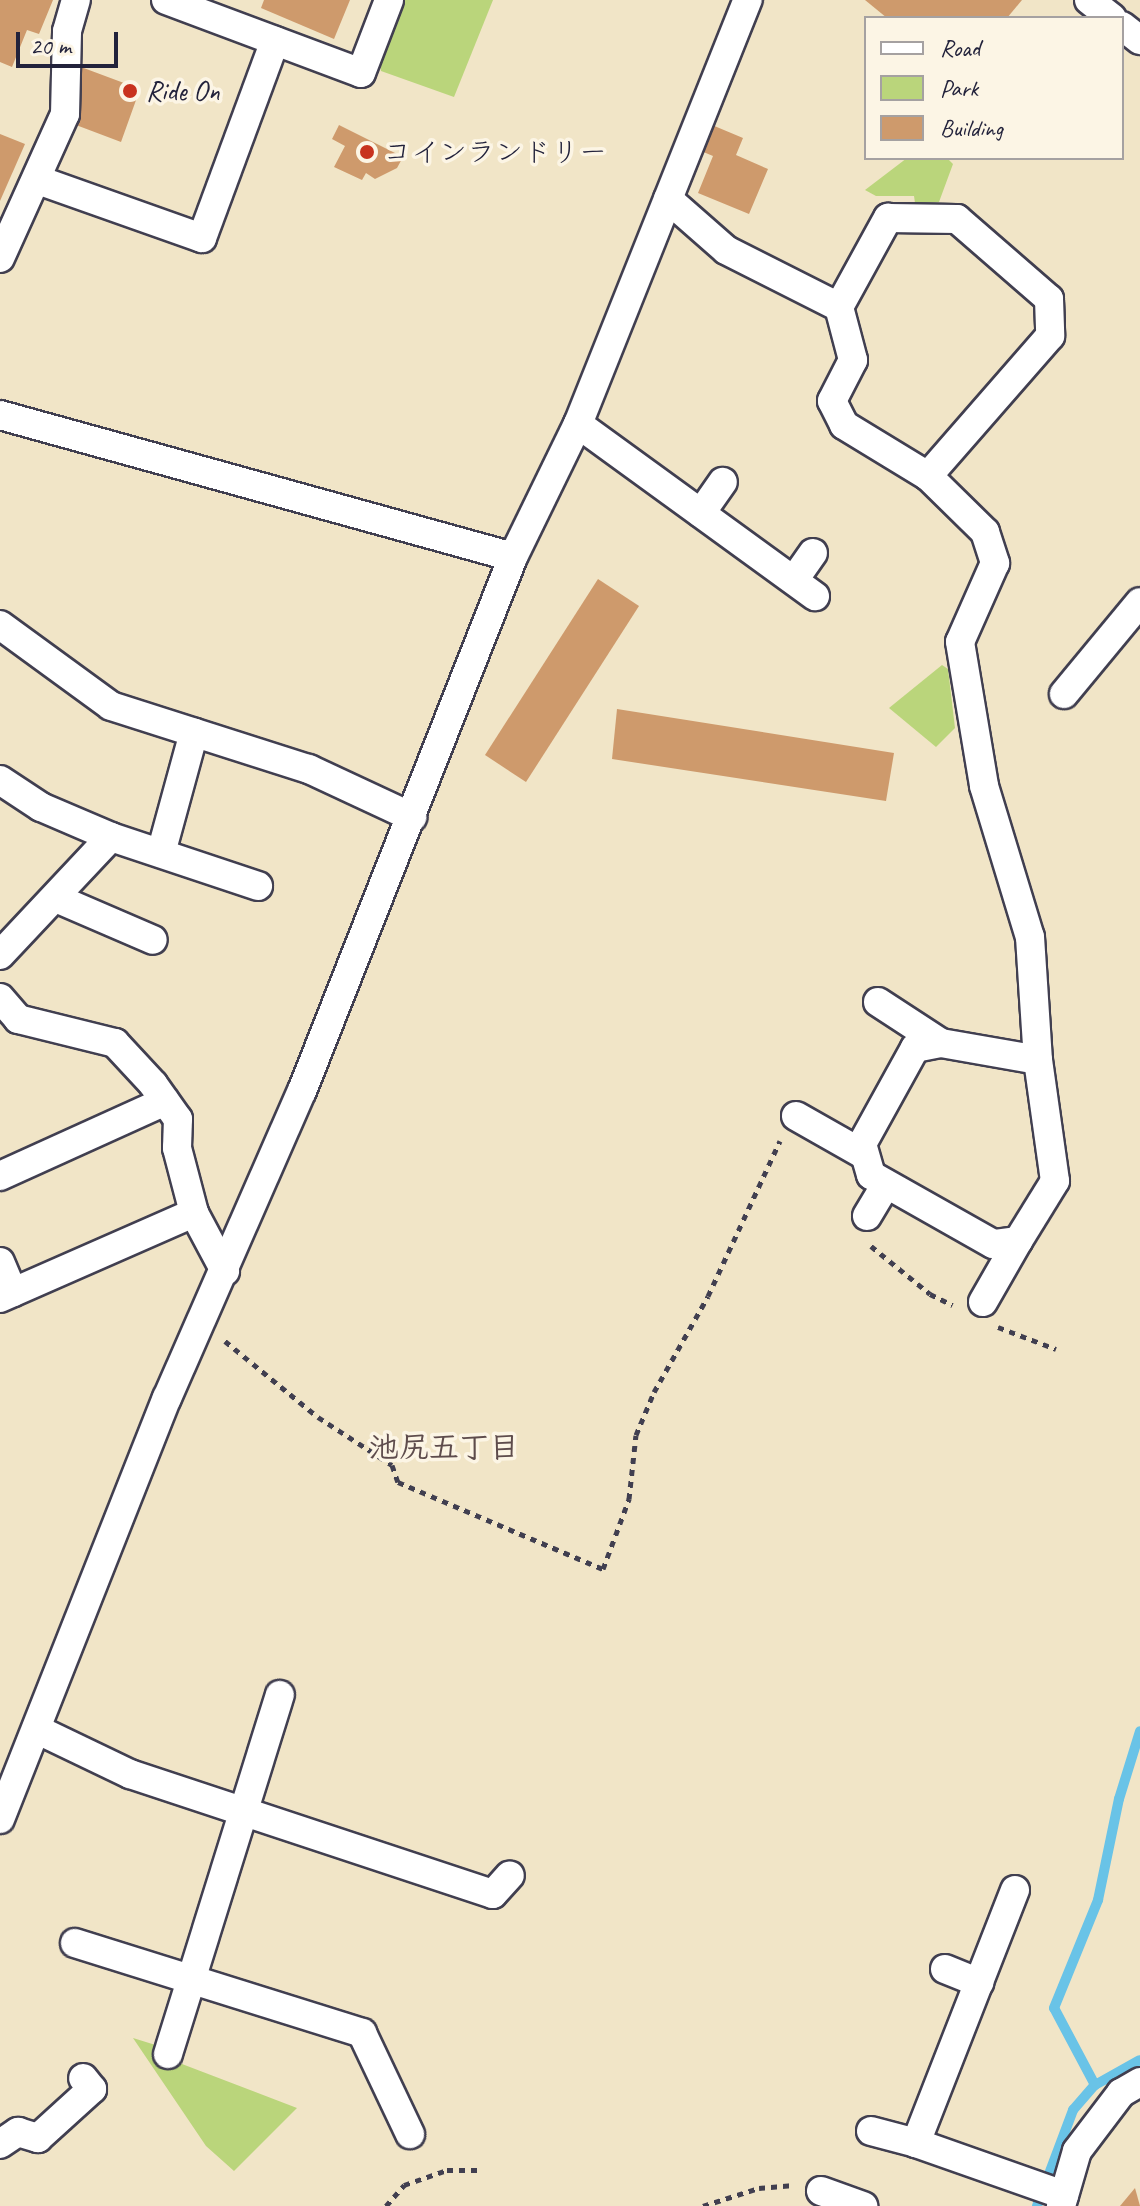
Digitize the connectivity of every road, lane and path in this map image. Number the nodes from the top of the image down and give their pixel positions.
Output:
1 (76, 0) edge
2 (166, 0) edge
3 (389, 0) edge
4 (748, 0) edge
5 (1089, 0) edge
6 (1109, 16) edge
7 (1124, 28) edge
8 (1140, 40) edge
9 (275, 41) junction
10 (38, 180) junction
11 (668, 199) junction
12 (0, 258) edge
13 (839, 307) junction
14 (0, 415) edge
15 (578, 424) junction
16 (928, 476) junction
17 (723, 482) dead end
18 (701, 513) junction
19 (813, 553) dead end
20 (513, 557) junction
21 (1140, 602) edge
22 (0, 625) edge
23 (1064, 694) dead end
24 (194, 732) junction
25 (0, 780) edge
26 (412, 817) junction
27 (111, 837) junction
28 (161, 853) junction
29 (258, 886) dead end
30 (58, 899) junction
31 (153, 940) dead end
32 (0, 955) edge
33 (0, 998) edge
34 (878, 1002) dead end
35 (941, 1043) junction
36 (1038, 1060) junction
37 (165, 1101) junction
38 (795, 1129) joint
39 (863, 1154) junction
40 (0, 1176) edge
41 (886, 1184) junction
42 (194, 1213) junction
43 (863, 1225) joint
44 (1018, 1241) junction
45 (0, 1262) edge
46 (225, 1271) junction
47 (7, 1295) edge
48 (975, 1310) junction
49 (225, 1341) dead end
50 (1056, 1349) dead end
51 (280, 1695) dead end
52 (38, 1730) junction
53 (243, 1812) junction
54 (0, 1819) edge
55 (510, 1875) dead end
56 (1015, 1890) dead end
57 (75, 1943) dead end
58 (945, 1969) dead end
59 (189, 1980) junction
60 (979, 1983) junction
61 (168, 2054) dead end
62 (83, 2078) dead end
63 (1140, 2082) edge
64 (395, 2124) dead end
65 (871, 2131) dead end
66 (916, 2143) junction
67 (0, 2144) edge
68 (482, 2170) dead end
69 (821, 2191) joint
70 (1063, 2201) edge
71 (386, 2206) edge
72 (703, 2206) edge
73 (863, 2206) edge

1 - 10 street
2 - 9 street
3 - 9 street
4 - 11 street
5 - 6 street
7 - 8 street
9 - 10 street
10 - 12 street
11 - 13 street
11 - 15 street
13 - 16 street
13 - 16 street
14 - 20 street
15 - 18 street
15 - 20 street
16 - 36 street
17 - 18 street
18 - 19 street
20 - 26 street
21 - 23 street
22 - 24 street
24 - 26 street
24 - 28 street
25 - 27 street
26 - 46 street
27 - 28 street
27 - 30 street
28 - 29 street
30 - 31 street
30 - 32 street
33 - 37 street
34 - 35 street
35 - 36 street
35 - 39 street
36 - 44 street
37 - 40 street
37 - 42 street
38 - 39 street
38 - 49 path
39 - 41 street
41 - 43 street
41 - 44 street
42 - 46 street
42 - 47 street
43 - 48 path
44 - 48 street
45 - 47 street
46 - 52 street
48 - 50 path
51 - 53 street
52 - 53 street
52 - 54 street
53 - 55 street
53 - 59 street
56 - 60 street
57 - 59 street
58 - 60 street
59 - 61 street
59 - 64 street
60 - 66 street
62 - 67 street
63 - 70 street
65 - 66 street
66 - 70 street
68 - 71 path
69 - 72 path
69 - 73 street

